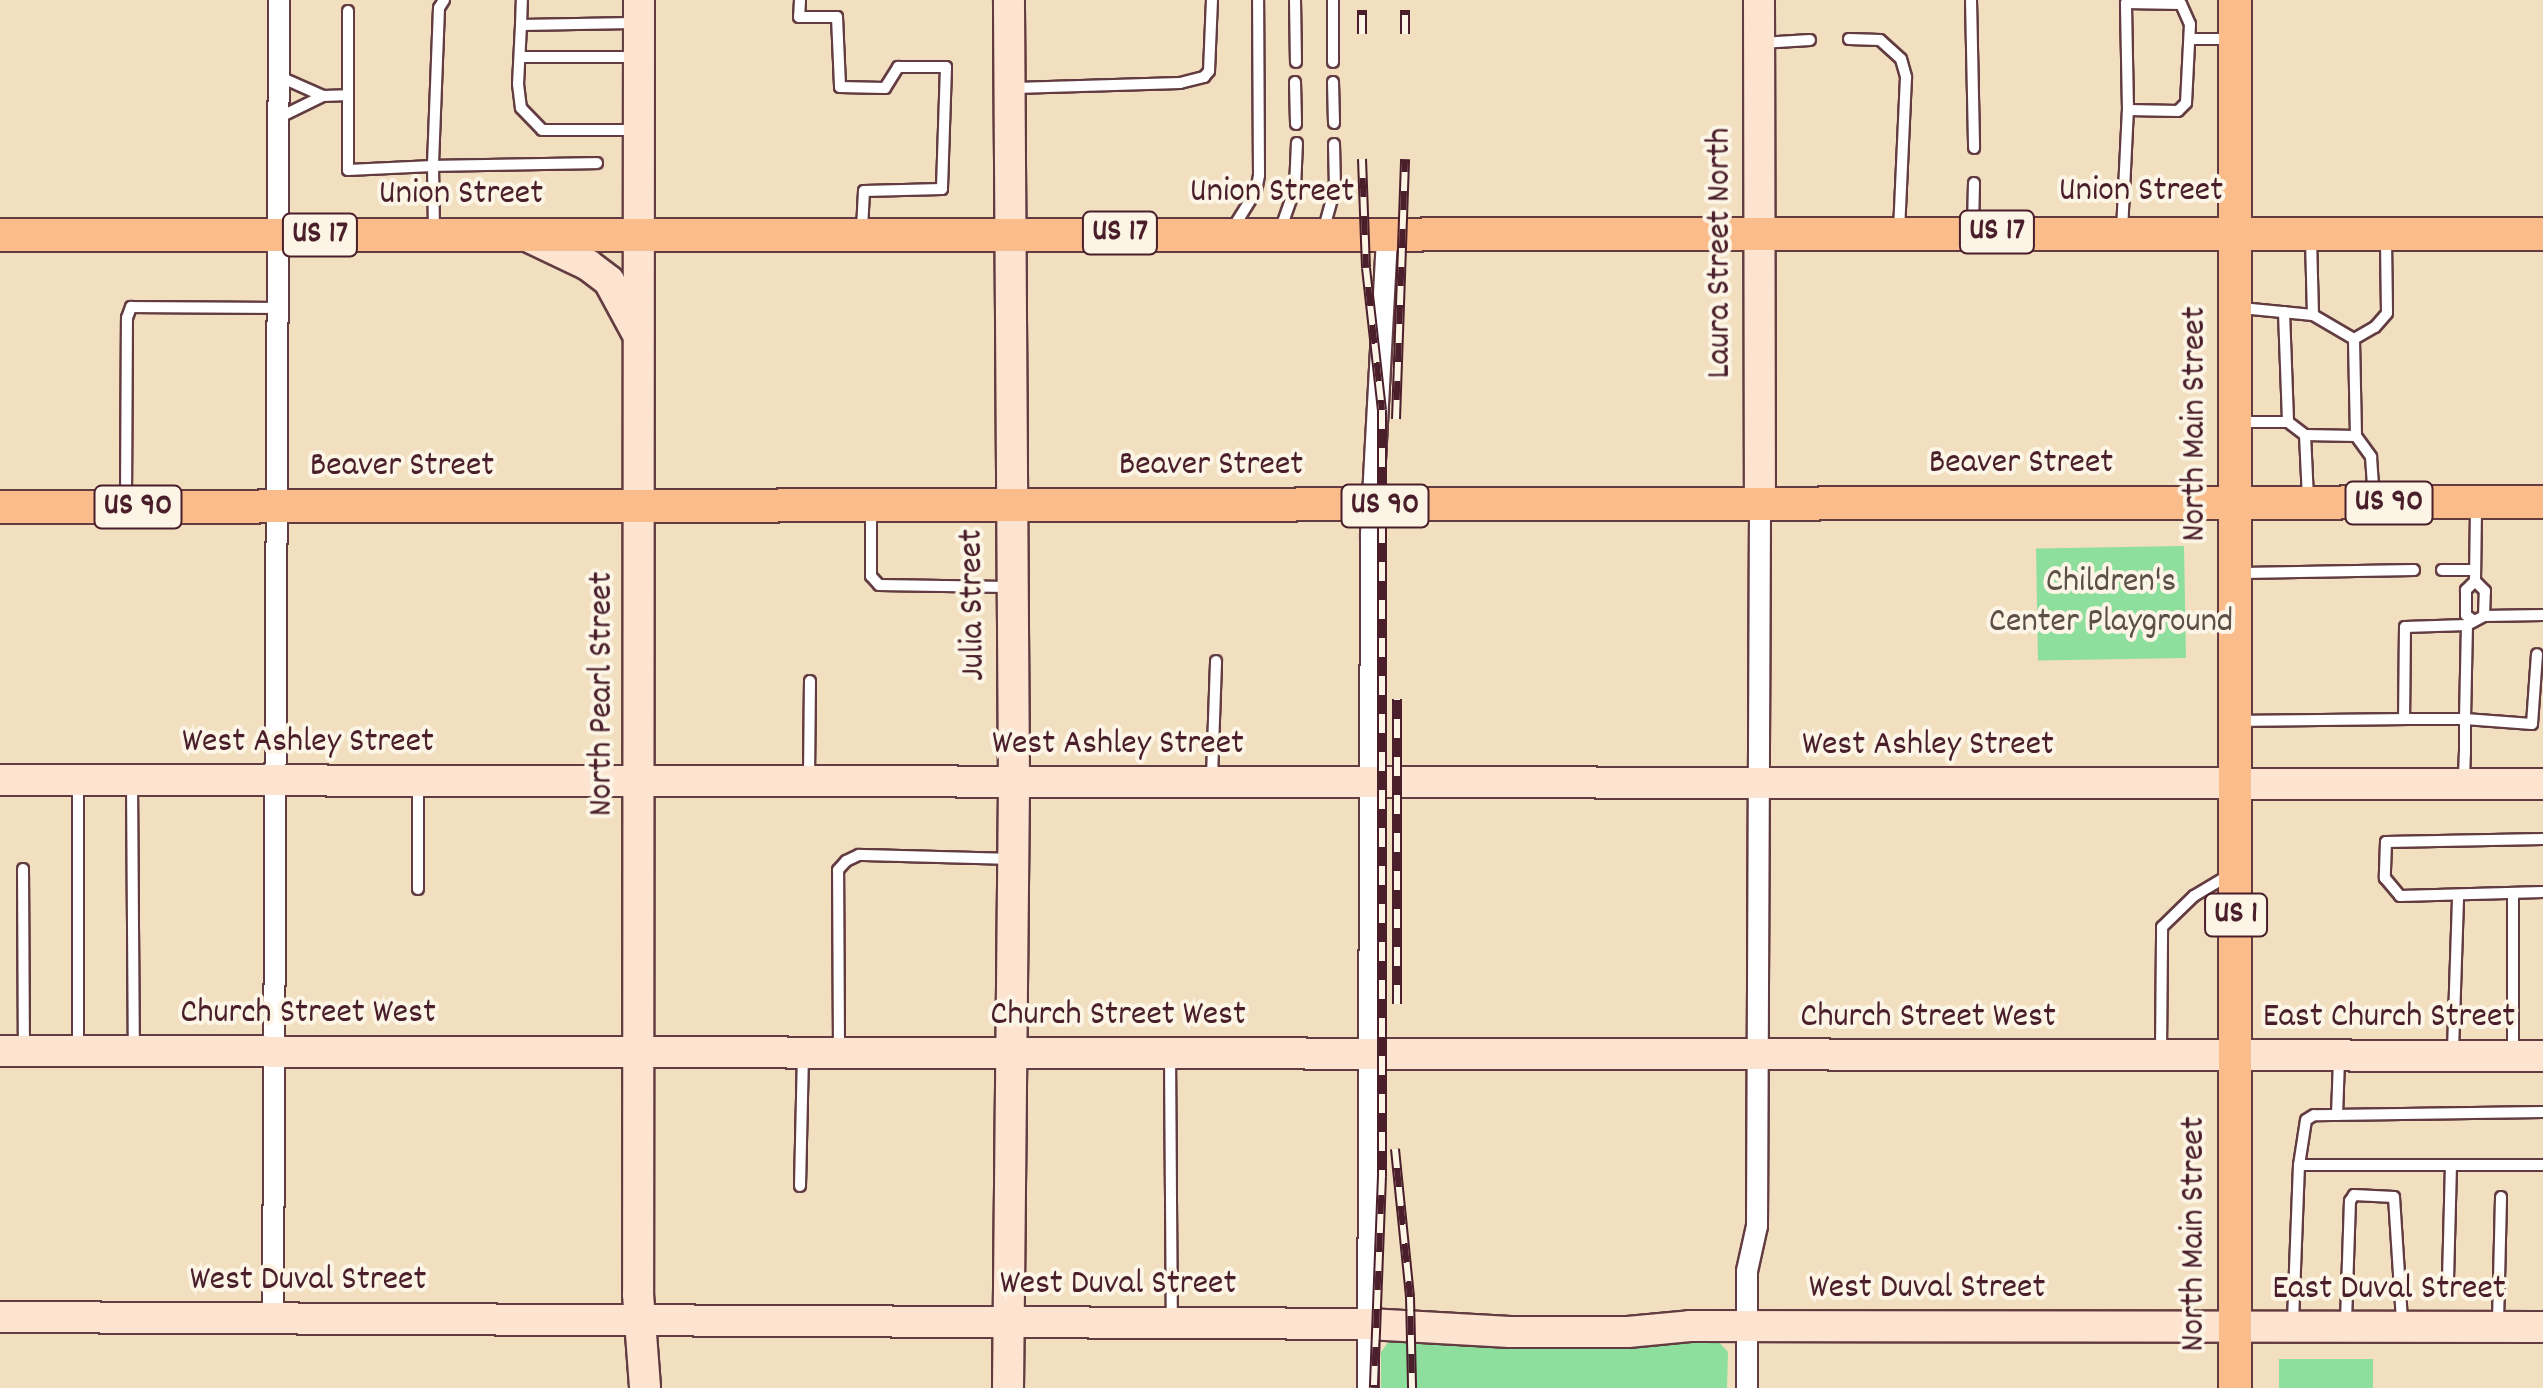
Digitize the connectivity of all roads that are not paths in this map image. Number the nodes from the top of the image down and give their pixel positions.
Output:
1 (279, 0) edge
2 (444, 0) edge
3 (522, 0) edge
4 (800, 0) edge
5 (1009, 0) edge
6 (1212, 0) edge
7 (1258, 0) edge
8 (1295, 0) edge
9 (1332, 0) edge
10 (1759, 0) edge
11 (1970, 0) edge
12 (2235, 0) edge
13 (2126, 2) edge
14 (348, 11) dead end
15 (639, 12) edge
16 (521, 25) junction
17 (2190, 38) junction
18 (1849, 39) dead end
19 (2236, 39) junction
20 (1810, 40) dead end
21 (1758, 43) junction
22 (520, 56) junction
23 (639, 57) junction
24 (1296, 62) dead end
25 (1333, 62) dead end
26 (278, 76) junction
27 (1295, 82) dead end
28 (1333, 82) dead end
29 (1010, 88) junction
30 (348, 95) junction
31 (323, 96) junction
32 (2128, 110) junction
33 (278, 118) junction
34 (1334, 123) dead end
35 (1296, 124) dead end
36 (639, 130) junction
37 (1296, 143) dead end
38 (1334, 144) dead end
39 (1974, 148) dead end
40 (597, 163) dead end
41 (433, 166) junction
42 (1974, 184) dead end
43 (1758, 232) junction
44 (1899, 232) junction
45 (1973, 232) junction
46 (2122, 232) junction
47 (2236, 232) junction
48 (1010, 233) junction
49 (1230, 233) junction
50 (640, 234) junction
51 (862, 234) junction
52 (1278, 234) junction
53 (1322, 234) junction
54 (1387, 234) junction
55 (2311, 234) junction
56 (2386, 234) junction
57 (2543, 234) edge
58 (0, 235) edge
59 (277, 235) junction
60 (434, 236) junction
61 (527, 236) junction
62 (277, 308) junction
63 (2236, 308) junction
64 (2284, 312) junction
65 (2313, 316) junction
66 (2354, 338) junction
67 (640, 340) junction
68 (2236, 422) junction
69 (2288, 422) junction
70 (2305, 435) junction
71 (2356, 436) junction
72 (2543, 502) edge
73 (2236, 503) junction
74 (2308, 503) junction
75 (2375, 503) junction
76 (2476, 503) junction
77 (1760, 505) junction
78 (0, 506) edge
79 (1010, 506) junction
80 (1372, 506) junction
81 (126, 507) junction
82 (276, 507) junction
83 (639, 507) junction
84 (871, 507) junction
85 (2414, 570) dead end
86 (2442, 570) dead end
87 (2236, 573) junction
88 (2475, 575) junction
89 (1011, 587) junction
90 (2543, 615) edge
91 (2475, 620) junction
92 (2537, 654) dead end
93 (1216, 662) dead end
94 (2540, 668) edge
95 (810, 681) dead end
96 (2404, 719) junction
97 (2465, 719) junction
98 (2236, 722) junction
99 (0, 780) edge
100 (78, 780) junction
101 (132, 780) junction
102 (276, 780) junction
103 (418, 780) junction
104 (641, 781) junction
105 (809, 782) junction
106 (1014, 782) junction
107 (1212, 782) junction
108 (1372, 783) junction
109 (1758, 783) junction
110 (2237, 784) junction
111 (2464, 784) junction
112 (2543, 784) edge
113 (2543, 839) edge
114 (1013, 860) junction
115 (24, 869) dead end
116 (2236, 870) junction
117 (418, 889) dead end
118 (2543, 892) edge
119 (2513, 894) junction
120 (2458, 898) junction
121 (274, 1050) junction
122 (12, 1051) edge
123 (78, 1051) junction
124 (134, 1051) junction
125 (640, 1053) junction
126 (803, 1053) junction
127 (839, 1053) junction
128 (1012, 1054) junction
129 (1170, 1054) junction
130 (1370, 1054) junction
131 (1759, 1055) junction
132 (2161, 1056) junction
133 (2236, 1056) junction
134 (2339, 1056) junction
135 (2453, 1056) junction
136 (2528, 1056) edge
137 (2543, 1112) edge
138 (2337, 1115) junction
139 (2299, 1164) junction
140 (2451, 1165) junction
141 (2543, 1165) edge
142 (800, 1186) dead end
143 (2501, 1197) dead end
144 (2448, 1280) dead end
145 (0, 1317) edge
146 (273, 1319) junction
147 (641, 1320) junction
148 (1009, 1322) junction
149 (1172, 1323) junction
150 (1368, 1324) junction
151 (1747, 1326) junction
152 (2234, 1327) junction
153 (2293, 1327) junction
154 (2346, 1327) junction
155 (2403, 1327) junction
156 (2497, 1327) junction
157 (2543, 1327) edge
158 (645, 1388) edge
159 (1008, 1388) edge
160 (1368, 1388) edge
161 (1747, 1388) edge
162 (2235, 1388) edge

1 - 26 street
2 - 41 lane
3 - 16 lane
4 - 51 lane
5 - 29 street, Julia Street
6 - 29 lane
7 - 49 lane
8 - 24 lane
9 - 25 lane
10 - 21 street, Laura Street North
11 - 39 lane
12 - 19 main road, North Main Street / US 1
13 - 17 lane
13 - 32 lane
14 - 30 lane
15 - 16 lane
15 - 23 street, North Pearl Street
16 - 22 lane
17 - 19 lane
17 - 32 lane
18 - 44 lane
19 - 47 main road, North Main Street / US 1
20 - 21 lane
21 - 43 street, Laura Street North
22 - 23 lane
22 - 36 lane
23 - 36 street, North Pearl Street
26 - 31 lane
26 - 33 street
27 - 35 lane
28 - 34 lane
29 - 48 street, Julia Street
30 - 31 lane
30 - 41 lane
31 - 33 lane
32 - 46 lane
33 - 59 street
36 - 50 street, North Pearl Street
37 - 52 lane
38 - 53 lane
40 - 41 lane
41 - 60 lane
42 - 45 lane
43 - 44 main road, Union Street / US 17
43 - 54 main road, Union Street / US 17
43 - 77 street, Laura Street North
44 - 45 main road, Union Street / US 17
45 - 46 main road, Union Street / US 17
46 - 47 main road, Union Street / US 17
47 - 55 main road, Union Street / US 17
47 - 63 main road, North Main Street / US 1
48 - 49 main road, Union Street / US 17
48 - 51 main road, Union Street / US 17
48 - 79 street, Julia Street
49 - 52 main road, Union Street / US 17
50 - 51 main road, Union Street / US 17
50 - 61 main road, Union Street / US 17
50 - 67 street, North Pearl Street
52 - 53 main road, Union Street / US 17
53 - 54 main road, Union Street / US 17
54 - 80 street
55 - 56 main road, Union Street / US 17
55 - 65 lane
56 - 57 main road, Union Street / US 17
56 - 66 lane
58 - 59 main road, Union Street / US 17
59 - 60 main road, Union Street / US 17
59 - 62 street
60 - 61 main road, Union Street / US 17
61 - 67 street
62 - 81 lane
62 - 82 street
63 - 64 lane
63 - 68 main road, North Main Street / US 1
64 - 65 lane
64 - 69 lane
65 - 66 lane
66 - 71 lane
67 - 83 street, North Pearl Street
68 - 69 lane
68 - 73 main road, North Main Street / US 1
69 - 70 lane
70 - 71 lane
70 - 74 lane
71 - 75 lane
72 - 76 main road, Beaver Street / US 90
73 - 74 main road, Beaver Street / US 90
73 - 77 main road, Beaver Street / US 90
73 - 87 main road, North Main Street / US 1
74 - 75 main road, Beaver Street / US 90
75 - 76 main road, Beaver Street / US 90
76 - 88 lane
77 - 80 main road, Beaver Street / US 90
77 - 109 street
78 - 81 main road, Beaver Street / US 90
79 - 80 main road, Beaver Street / US 90
79 - 84 main road, Beaver Street / US 90
79 - 89 street, Julia Street
80 - 108 street
81 - 82 main road, Beaver Street / US 90
82 - 83 main road, Beaver Street / US 90
82 - 102 street
83 - 84 main road, Beaver Street / US 90
83 - 104 street, North Pearl Street
84 - 89 lane
85 - 87 lane
86 - 88 lane
87 - 98 main road, North Main Street / US 1
88 - 91 lane
88 - 91 lane
89 - 106 street, Julia Street
90 - 91 lane
91 - 96 lane
91 - 97 lane
92 - 94 lane
93 - 107 lane
94 - 97 lane
95 - 105 lane
96 - 97 lane
96 - 98 lane
97 - 111 lane
98 - 110 main road, North Main Street / US 1
99 - 100 street, West Ashley Street
100 - 101 street, West Ashley Street
100 - 123 lane
101 - 102 street, West Ashley Street
101 - 124 lane
102 - 103 street, West Ashley Street
102 - 121 street
103 - 104 street, West Ashley Street
103 - 117 lane
104 - 105 street, West Ashley Street
104 - 125 street, North Pearl Street
105 - 106 street, West Ashley Street
106 - 107 street, West Ashley Street
106 - 114 street, Julia Street
107 - 108 street, West Ashley Street
108 - 109 street, West Ashley Street
108 - 130 street
109 - 110 street, West Ashley Street
109 - 131 street
110 - 111 street, West Ashley Street
110 - 116 main road, North Main Street / US 1
111 - 112 street, West Ashley Street
113 - 120 lane
114 - 127 lane
114 - 128 street, Julia Street
115 - 122 lane
116 - 132 lane
116 - 133 main road, North Main Street / US 1
118 - 119 lane
119 - 120 lane
119 - 136 lane
120 - 135 lane
121 - 124 street, Church Street West
121 - 125 street, Church Street West
121 - 146 street
122 - 123 street, Church Street West
123 - 124 street, Church Street West
125 - 126 street, Church Street West
125 - 147 street, North Pearl Street
126 - 127 street, Church Street West
126 - 142 lane
127 - 128 street, Church Street West
128 - 129 street, Church Street West
128 - 148 street, Julia Street
129 - 130 street, Church Street West
129 - 149 lane
130 - 131 street, Church Street West
130 - 150 street
131 - 132 street, Church Street West
131 - 151 street
132 - 133 street, Church Street West
133 - 134 street, East Church Street
133 - 152 main road, North Main Street / US 1
134 - 135 street, East Church Street
134 - 138 lane
135 - 136 street, East Church Street
137 - 138 lane
138 - 139 lane
139 - 140 lane
139 - 153 lane
140 - 141 lane
140 - 144 lane
143 - 156 lane
145 - 146 street, West Duval Street
146 - 147 street, West Duval Street
147 - 148 street, West Duval Street
147 - 158 street, North Pearl Street
148 - 149 street, West Duval Street
148 - 159 street, Julia Street
149 - 150 street, West Duval Street
150 - 151 street, West Duval Street
150 - 160 street
151 - 152 street, West Duval Street
151 - 161 street
152 - 153 street, East Duval Street
152 - 162 main road, North Main Street / US 1
153 - 154 street, East Duval Street
154 - 155 street, East Duval Street
154 - 155 lane
155 - 156 street, East Duval Street
156 - 157 street, East Duval Street

